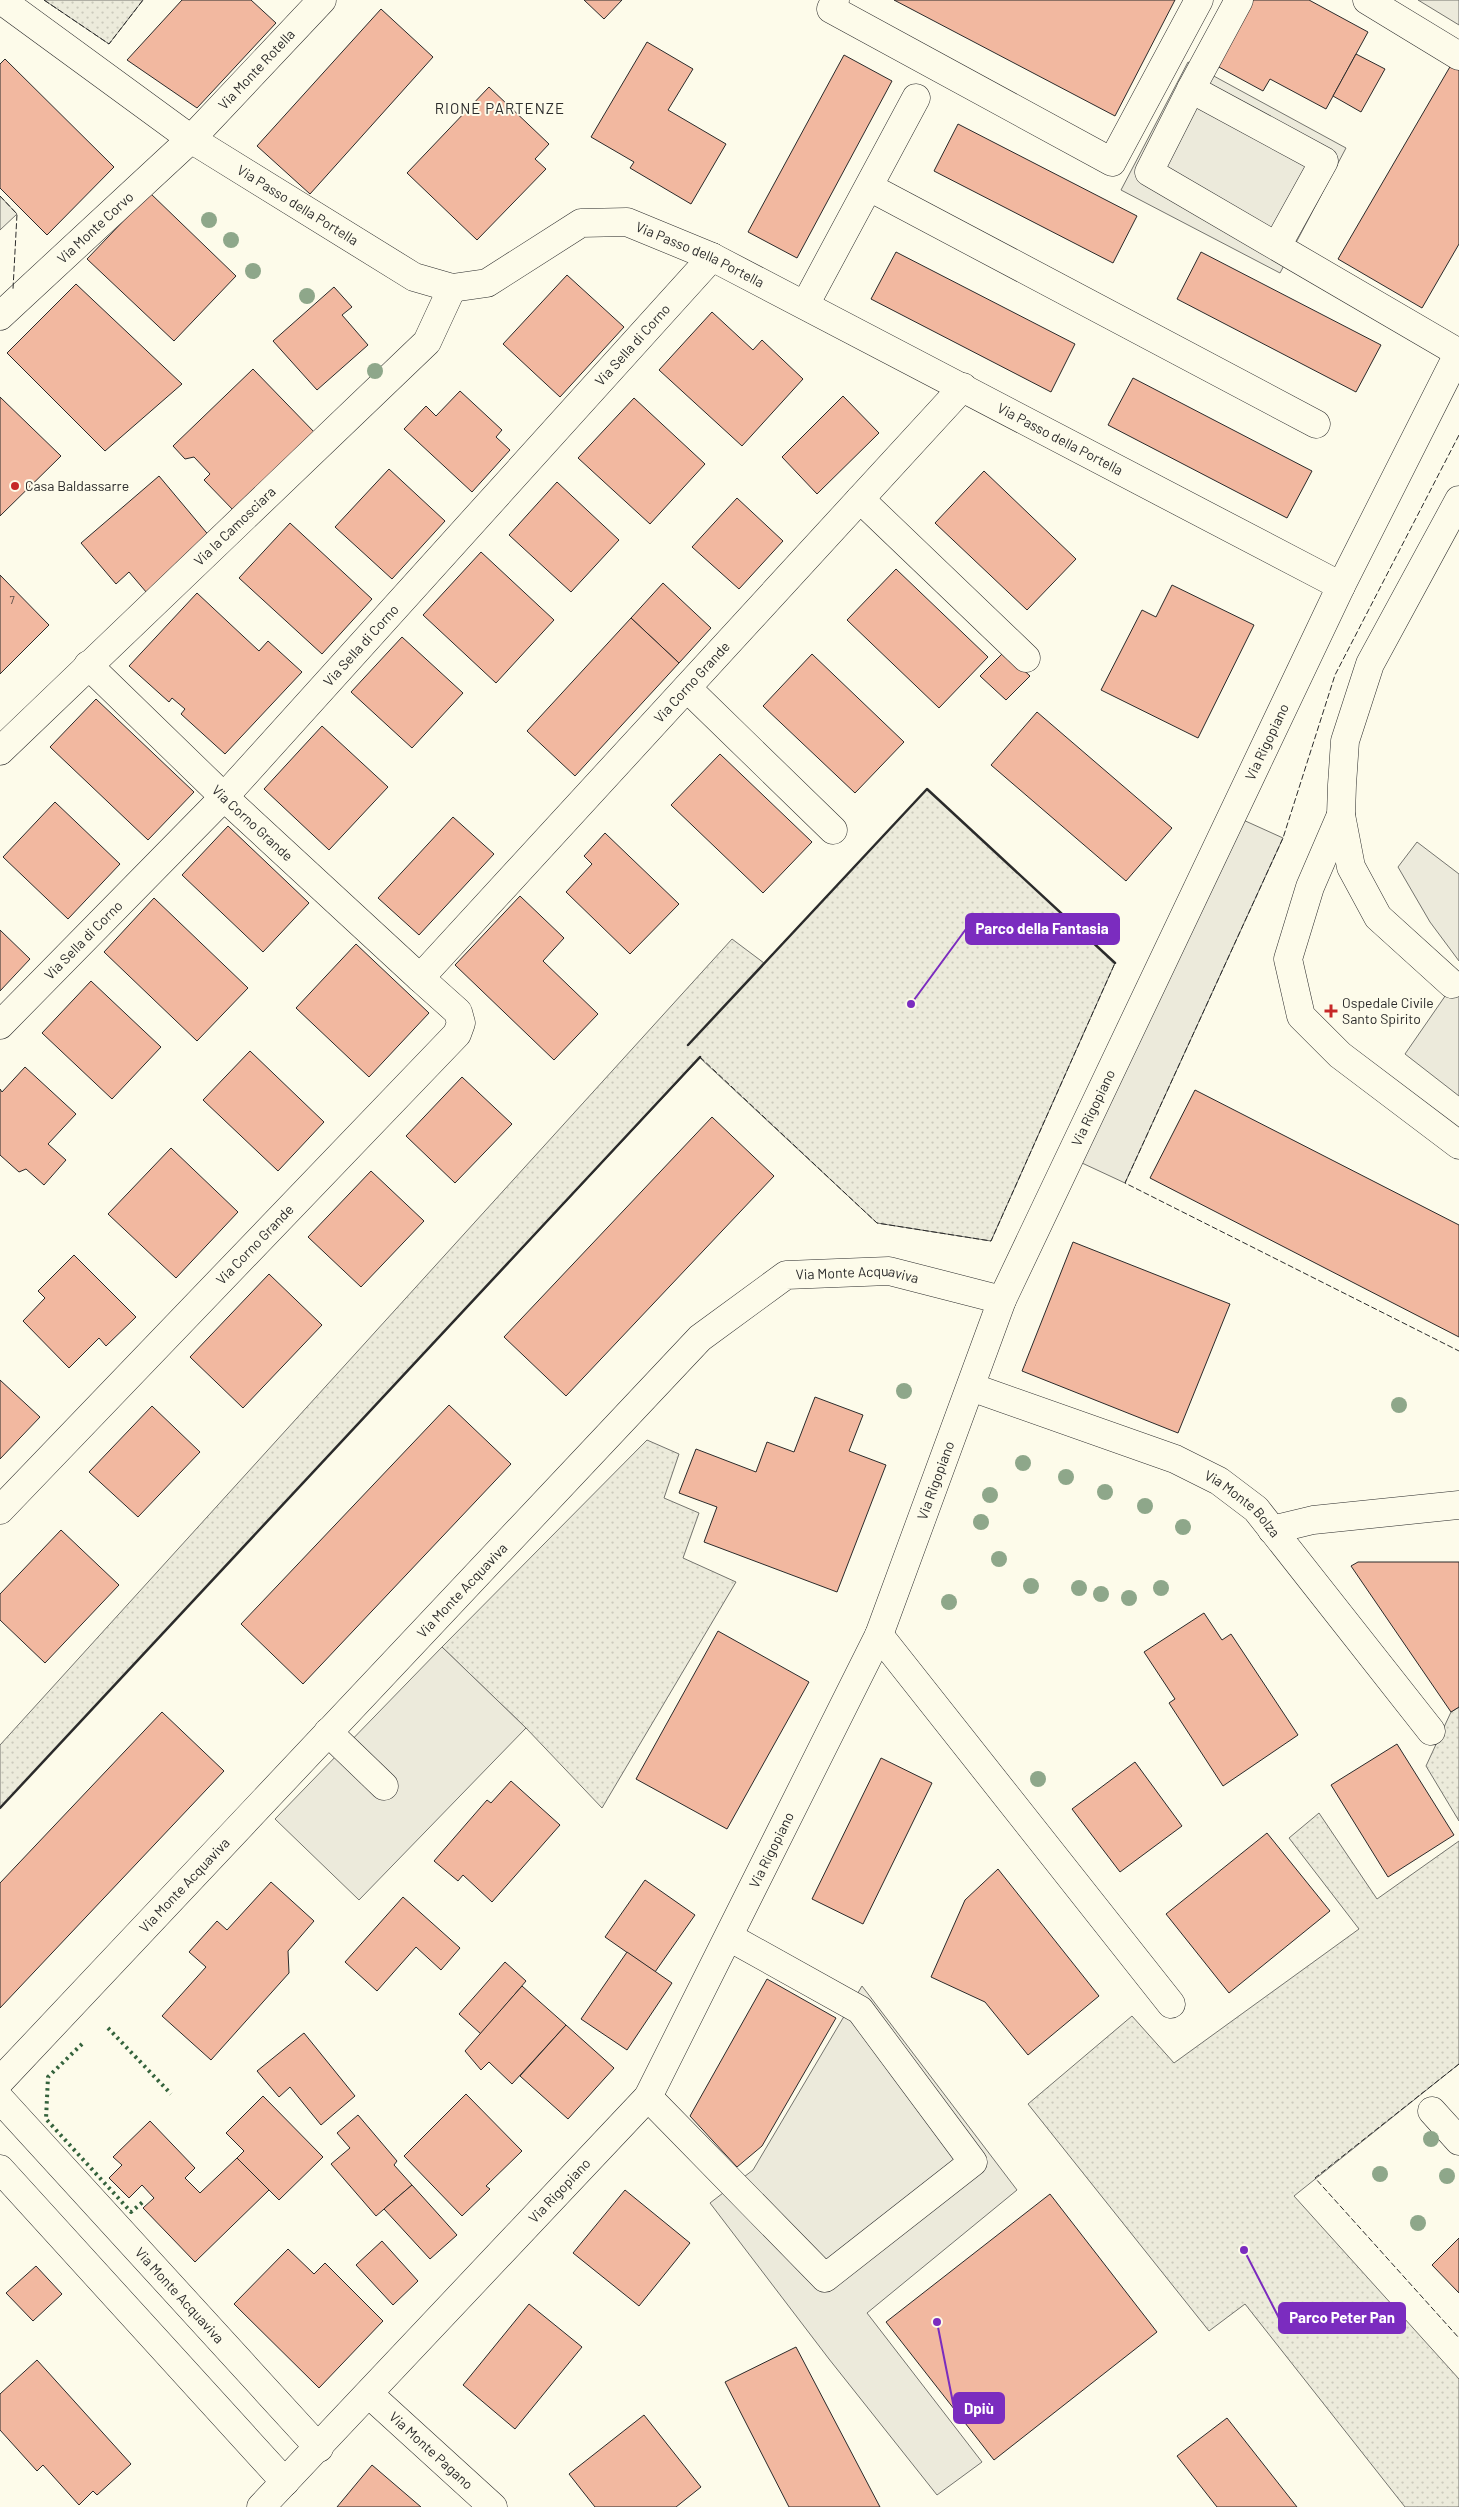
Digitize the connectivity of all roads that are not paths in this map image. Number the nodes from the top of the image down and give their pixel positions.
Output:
1 (1, 0) edge
2 (322, 0) edge
3 (835, 0) edge
4 (1199, 0) edge
5 (1239, 0) edge
6 (1367, 0) edge
7 (1459, 56) edge
8 (1191, 89) junction
9 (916, 98) dead end
10 (191, 139) junction
11 (869, 187) junction
12 (1277, 246) junction
13 (712, 257) junction
14 (452, 288) junction
15 (805, 305) junction
16 (0, 316) edge
17 (1459, 353) edge
18 (963, 387) junction
19 (1316, 424) dead end
20 (860, 499) junction
21 (1459, 500) edge
22 (1341, 586) junction
23 (1026, 658) dead end
24 (88, 665) junction
25 (687, 688) junction
26 (0, 751) edge
27 (224, 797) junction
28 (1341, 815) junction
29 (833, 830) dead end
30 (420, 978) junction
31 (1452, 984) dead end
32 (0, 1025) edge
33 (1459, 1145) edge
34 (1002, 1300) junction
35 (971, 1387) junction
36 (1459, 1505) edge
37 (0, 1510) edge
38 (1272, 1530) junction
39 (879, 1635) junction
40 (1431, 1731) dead end
41 (328, 1732) junction
42 (384, 1786) dead end
43 (729, 1937) junction
44 (1171, 2004) dead end
45 (0, 2081) edge
46 (648, 2097) junction
47 (0, 2098) edge
48 (1432, 2110) dead end
49 (1459, 2141) edge
50 (0, 2169) edge
51 (370, 2394) junction
52 (319, 2448) junction
53 (285, 2482) junction
54 (261, 2507) edge
55 (493, 2507) edge

1 - 10 street, Via Passo della Portella
2 - 10 street, Via Monte Rotella
3 - 4 street
5 - 8 street
6 - 7 street
8 - 12 street
8 - 12 street
9 - 11 street
10 - 14 street, Via Passo della Portella
10 - 16 street, Via Monte Corvo
11 - 15 street
11 - 19 street
12 - 17 street
13 - 14 street, Via Passo della Portella
13 - 15 street, Via Passo della Portella
13 - 27 street, Via Sella di Corno
14 - 24 street, Via la Camosciara
15 - 18 street, Via Passo della Portella
17 - 22 street, Via Rigopiano
18 - 20 street, Via Corno Grande
18 - 22 street, Via Passo della Portella
20 - 23 street
20 - 25 street, Via Corno Grande
21 - 28 street
22 - 34 street, Via Rigopiano
24 - 26 street, Via la Camosciara
24 - 27 street, Via Corno Grande
25 - 29 street
25 - 30 street, Via Corno Grande
27 - 30 street, Via Corno Grande
27 - 32 street, Via Sella di Corno
28 - 31 street
28 - 33 street
30 - 37 street, Via Corno Grande
34 - 35 street, Via Rigopiano
34 - 41 street, Via Monte Acquaviva
35 - 38 street, Via Monte Bolza
35 - 39 street, Via Rigopiano
36 - 38 street
38 - 40 street, Via Monte Bolza
39 - 43 street, Via Rigopiano
39 - 44 street
41 - 42 street
41 - 45 street, Via Monte Acquaviva
43 - 46 street, Via Rigopiano
43 - 46 street
46 - 51 street, Via Rigopiano
47 - 52 street, Via Monte Acquaviva
48 - 49 street
50 - 53 street
51 - 52 street, Via Rigopiano
51 - 55 street, Via Monte Pagano
52 - 53 street, Via Rigopiano
53 - 54 street, Via Rigopiano

